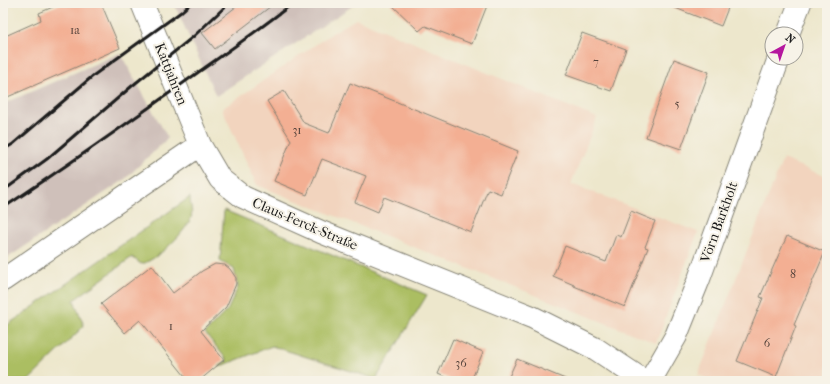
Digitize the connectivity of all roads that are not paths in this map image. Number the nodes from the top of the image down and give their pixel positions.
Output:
1 (142, 3) edge
2 (800, 3) edge
3 (791, 26) edge
4 (776, 66) edge
5 (200, 145) junction
6 (3, 280) edge
7 (644, 381) edge
8 (650, 381) edge

1 - 5 street, Kattjahren
2 - 3 street
4 - 8 street, Vörn Barkholt
5 - 6 street
5 - 7 street, Claus-Ferck-Straße

